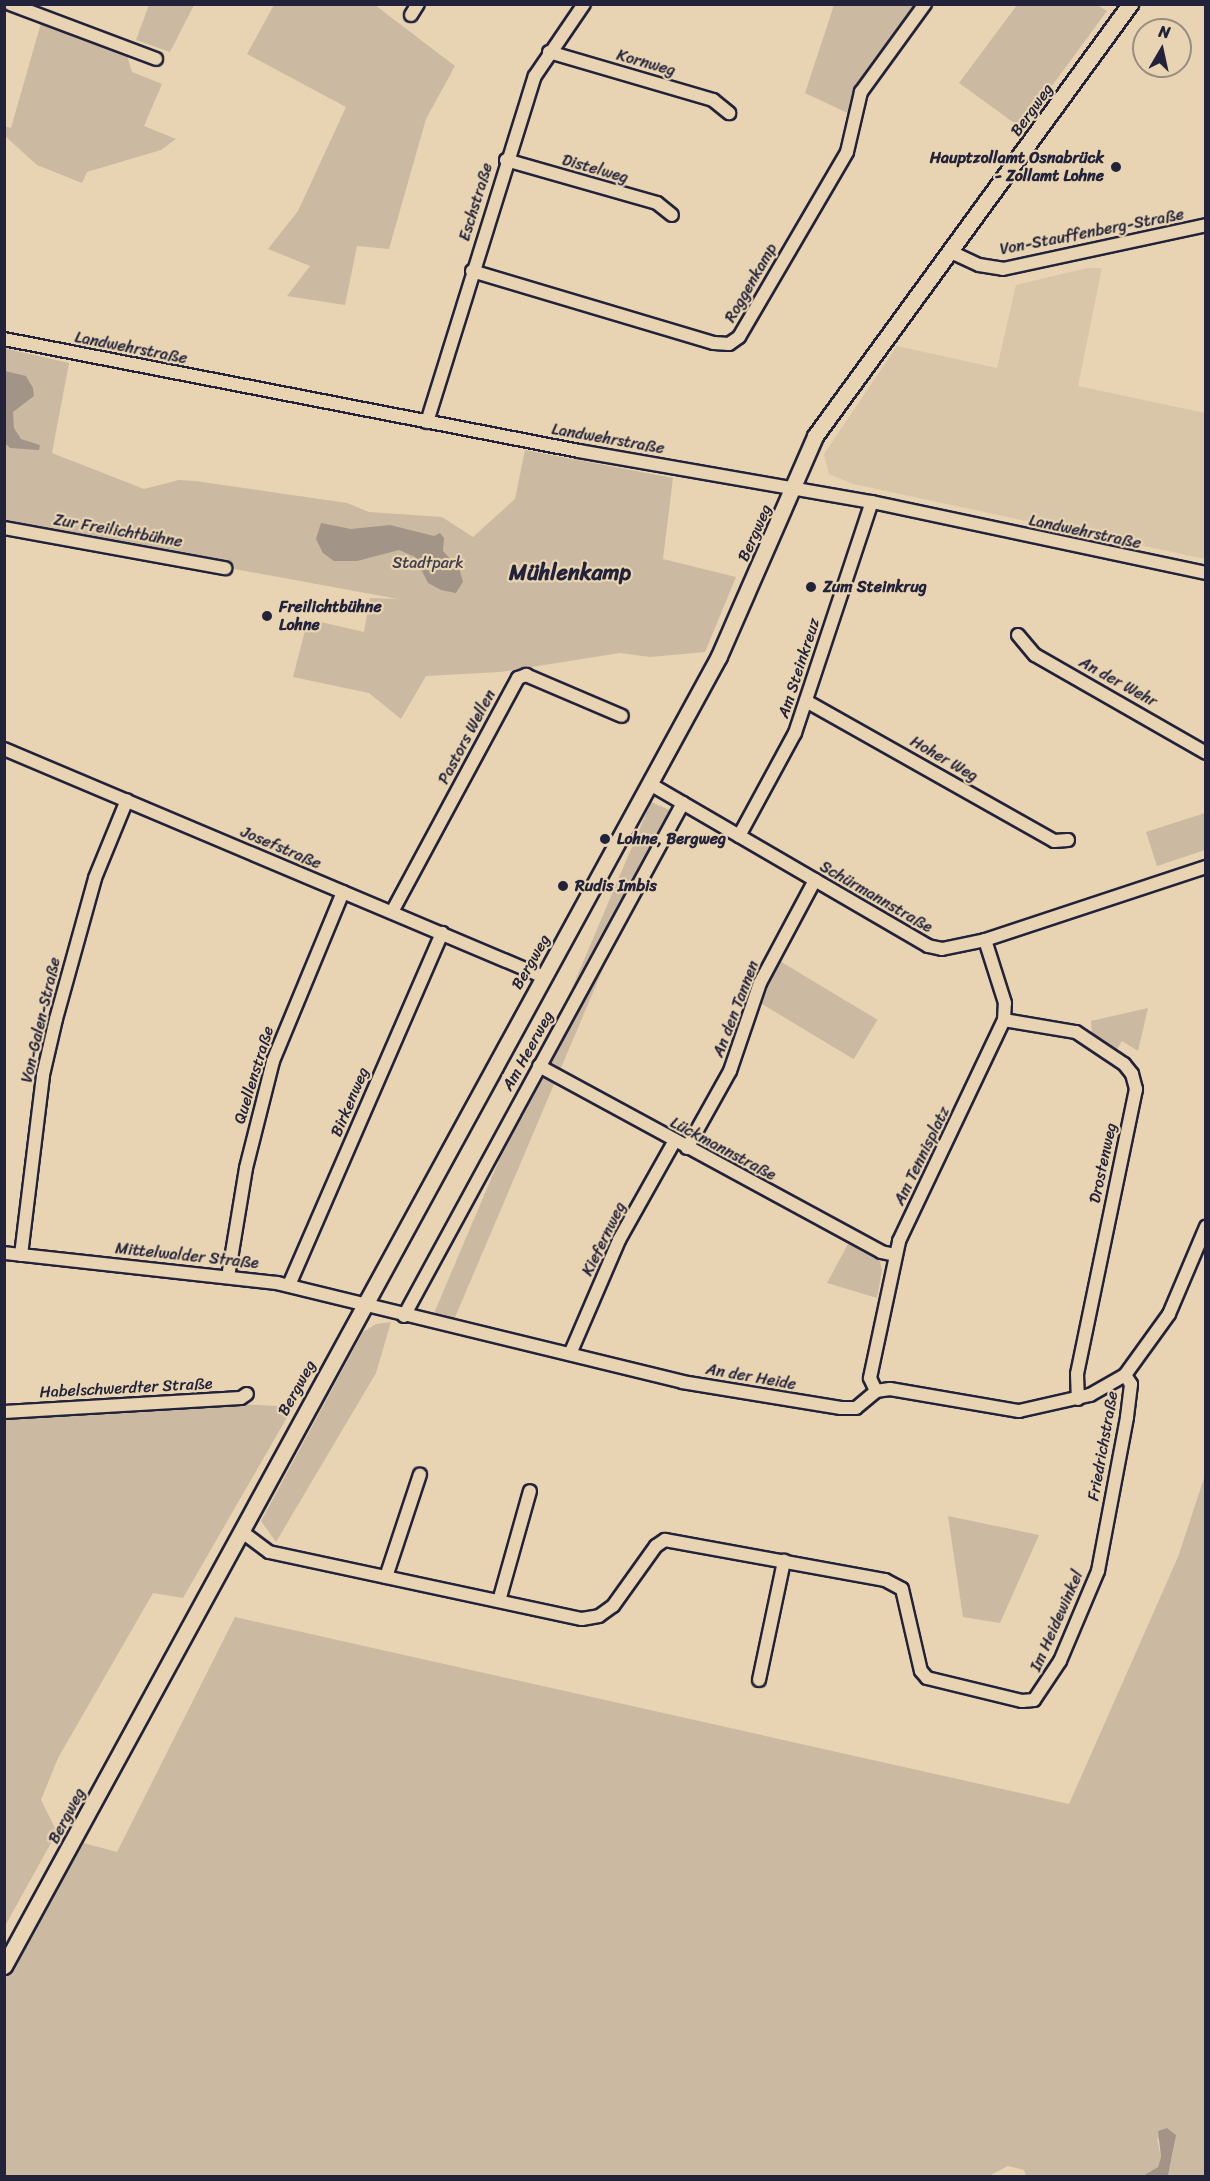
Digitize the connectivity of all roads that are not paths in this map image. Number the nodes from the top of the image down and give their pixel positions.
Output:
1 (10, 4) edge
2 (925, 4) edge
3 (1130, 4) edge
4 (583, 5) edge
5 (549, 52) junction
6 (156, 59) dead end
7 (729, 113) dead end
8 (506, 160) junction
9 (672, 215) dead end
10 (1206, 225) edge
11 (951, 252) junction
12 (472, 271) junction
13 (4, 339) edge
14 (427, 422) junction
15 (794, 488) junction
16 (872, 502) junction
17 (4, 528) edge
18 (225, 568) dead end
19 (1206, 573) edge
20 (1018, 634) dead end
21 (806, 701) junction
22 (622, 717) dead end
23 (4, 748) edge
24 (1206, 753) edge
25 (650, 784) junction
26 (127, 800) junction
27 (683, 802) junction
28 (739, 836) junction
29 (1068, 840) dead end
30 (1206, 867) edge
31 (815, 880) junction
32 (343, 892) junction
33 (392, 912) junction
34 (442, 933) junction
35 (985, 940) junction
36 (544, 976) junction
37 (1004, 1020) junction
38 (539, 1066) junction
39 (674, 1142) junction
40 (687, 1148) junction
41 (1206, 1227) edge
42 (4, 1253) edge
43 (21, 1255) junction
44 (895, 1255) junction
45 (228, 1277) junction
46 (289, 1285) junction
47 (365, 1303) junction
48 (404, 1316) junction
49 (570, 1354) junction
50 (1125, 1375) junction
51 (876, 1391) junction
52 (247, 1394) dead end
53 (1078, 1399) junction
54 (4, 1412) edge
55 (420, 1474) dead end
56 (530, 1491) dead end
57 (241, 1531) junction
58 (1102, 1549) joint
59 (784, 1561) junction
60 (386, 1577) junction
61 (499, 1601) junction
62 (759, 1680) dead end
63 (4, 1966) edge

1 - 6 street
2 - 12 street, Roggenkamp
3 - 11 main road, Bergweg
4 - 5 street, Eschstraße
5 - 7 street, Kornweg
5 - 8 street, Eschstraße
8 - 9 street, Distelweg
8 - 12 street, Eschstraße
10 - 11 street, Von-Stauffenberg-Straße
11 - 15 main road, Bergweg
12 - 14 street, Eschstraße
13 - 14 street, Landwehrstraße
14 - 15 street, Landwehrstraße
15 - 16 street, Landwehrstraße
15 - 25 main road, Bergweg
16 - 19 street, Landwehrstraße
16 - 21 street, Am Steinkreuz
17 - 18 street, Zur Freilichtbühne
20 - 24 street, An der Wehr
21 - 28 street, Am Steinkreuz
21 - 29 street, Hoher Weg
22 - 33 street, Pastors Wellen
23 - 26 street, Josefstraße
25 - 27 street, Schürmannstraße
25 - 36 main road, Bergweg
26 - 32 street, Josefstraße
26 - 43 street, Von-Galen-Straße
27 - 28 street, Schürmannstraße
27 - 38 street, Am Heerweg
28 - 31 street, Schürmannstraße
30 - 35 street, Schürmannstraße
31 - 35 street, Schürmannstraße
31 - 40 street, An den Tannen
32 - 33 street, Josefstraße
32 - 45 street, Quellenstraße
33 - 34 street, Josefstraße
34 - 36 street, Josefstraße
34 - 46 street, Birkenweg
35 - 37 street
36 - 47 main road, Bergweg
37 - 44 street, Am Tennisplatz
37 - 53 street, Drostenweg
38 - 39 street, Lückmannstraße
38 - 48 street, Am Heerweg
39 - 40 street, Lückmannstraße
39 - 49 street, Kiefernweg
40 - 44 street, Lückmannstraße
41 - 50 street, Friedrichstraße
42 - 43 street, Mittelwalder Straße
43 - 45 street, Mittelwalder Straße
44 - 51 street, Am Tennisplatz
45 - 46 street, Mittelwalder Straße
46 - 47 street, Mittelwalder Straße
47 - 48 street, An der Heide
47 - 57 main road, Bergweg
48 - 49 street, An der Heide
49 - 51 street, An der Heide
50 - 53 street
50 - 58 street, Friedrichstraße
51 - 53 street
52 - 54 street, Habelschwerdter Straße
55 - 60 street
56 - 61 street
57 - 60 street, Im Heidewinkel
57 - 63 main road, Bergweg
58 - 59 street, Im Heidewinkel
59 - 61 street, Im Heidewinkel
59 - 62 street
60 - 61 street, Im Heidewinkel

